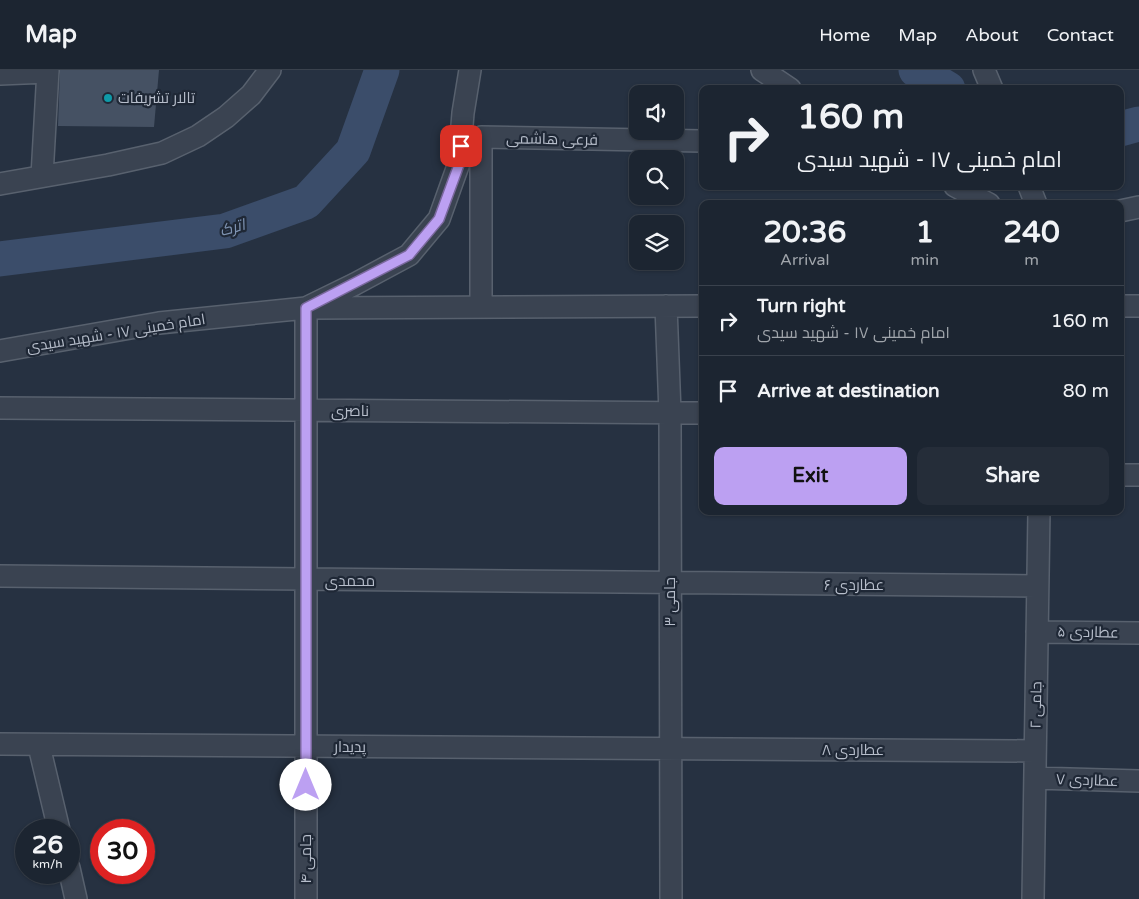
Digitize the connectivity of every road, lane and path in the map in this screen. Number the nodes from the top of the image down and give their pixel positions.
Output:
1 (270, 70) edge
2 (470, 70) edge
3 (762, 70) edge
4 (984, 70) edge
5 (48, 71) edge
6 (0, 74) edge
7 (784, 85) edge
8 (990, 85) edge
9 (699, 141) edge
10 (42, 176) junction
11 (0, 184) edge
12 (963, 190) edge
13 (981, 200) edge
14 (1139, 207) edge
15 (1124, 210) edge
16 (666, 306) junction
17 (699, 306) edge
18 (1124, 306) edge
19 (1139, 306) edge
20 (481, 307) junction
21 (306, 308) junction
22 (0, 351) edge
23 (0, 408) edge
24 (306, 411) junction
25 (670, 413) junction
26 (699, 413) edge
27 (1124, 475) edge
28 (1139, 475) edge
29 (1038, 515) edge
30 (0, 576) edge
31 (306, 580) junction
32 (670, 583) junction
33 (1038, 586) junction
34 (1037, 632) junction
35 (1139, 633) edge
36 (0, 744) edge
37 (39, 746) junction
38 (306, 747) junction
39 (671, 749) junction
40 (1035, 751) junction
41 (1035, 778) junction
42 (1139, 781) edge
43 (56, 819) edge
44 (73, 884) edge
45 (76, 899) edge
46 (306, 899) edge
47 (671, 899) edge
48 (1034, 899) edge

1 - 10 street
2 - 21 street, امام خمینی ۱۷ - شهید سیدی
3 - 7 street
4 - 8 street
5 - 6 street
5 - 10 street
9 - 20 street, فرعی هاشمی
10 - 11 street
12 - 13 street
14 - 15 street
16 - 17 street
16 - 20 street
16 - 25 street, جامی ۳
18 - 19 street
20 - 21 street
21 - 22 street, امام خمینی ۱۷ - شهید سیدی
21 - 24 street, جامی ۴
23 - 24 street, ناصری
24 - 25 street, ناصری
24 - 31 street, جامی ۴
25 - 26 street, ناصری
25 - 32 street, جامی ۳
27 - 28 street
29 - 33 street, جامی ۲
30 - 31 street, محمدی
31 - 32 street, محمدی
31 - 38 street, جامی ۴
32 - 33 street, عطاردی ۶
32 - 39 street, جامی ۳
33 - 34 street, جامی ۲
34 - 35 street, عطاردی ۵
34 - 40 street, جامی ۲
36 - 37 street, پدیدار
37 - 38 street, پدیدار
37 - 43 street
38 - 39 street, پدیدار
38 - 46 street, جامی ۴
39 - 40 street, عطاردی ۸
39 - 47 street, جامی ۳
40 - 41 street, جامی ۲
41 - 42 street, عطاردی ۷
41 - 48 street, جامی ۲
44 - 45 street

